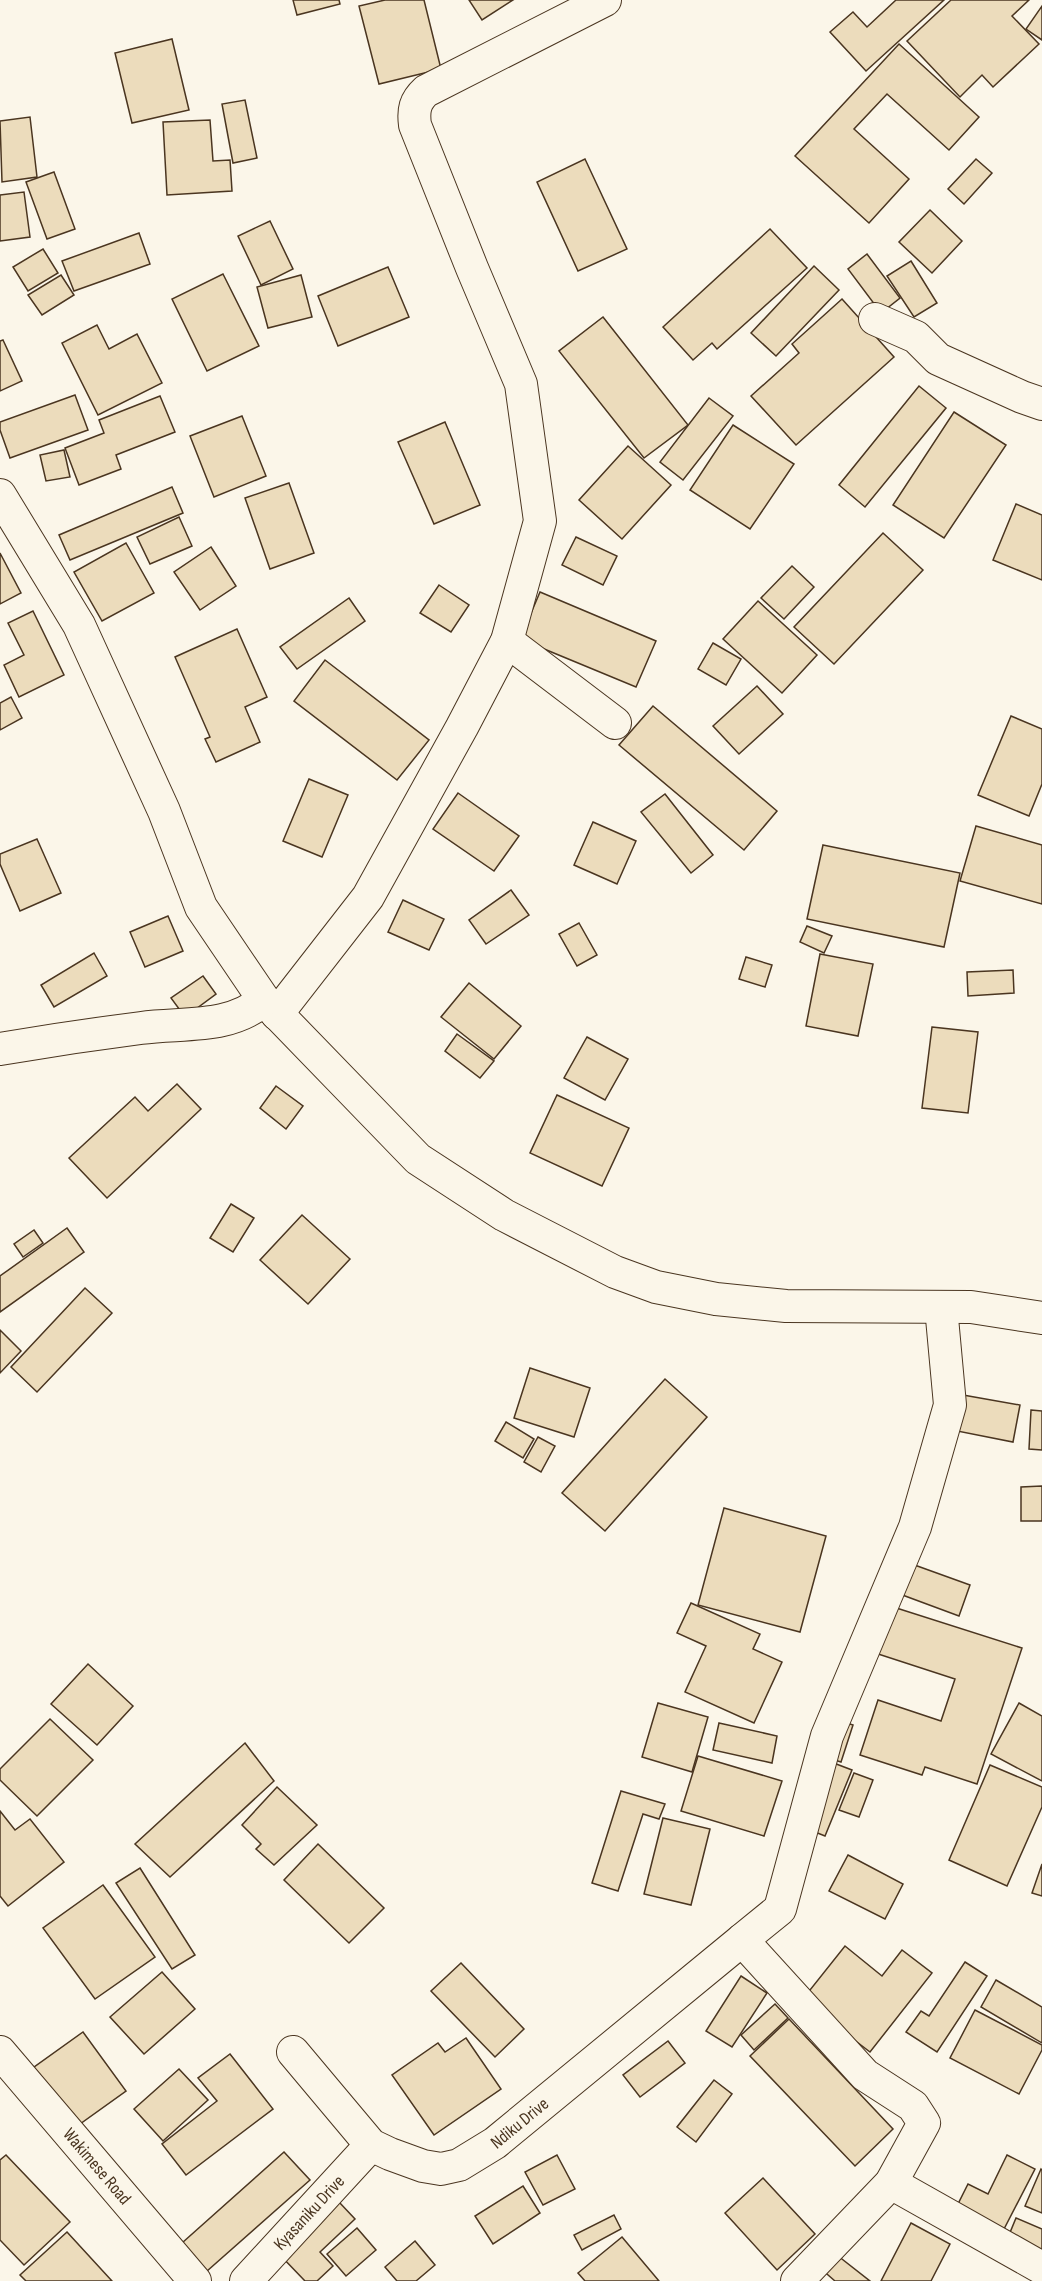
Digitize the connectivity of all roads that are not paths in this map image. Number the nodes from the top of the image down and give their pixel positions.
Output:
1 (605, 0) edge
2 (875, 319) dead end
3 (1042, 404) edge
4 (0, 495) edge
5 (507, 641) junction
6 (615, 723) dead end
7 (271, 1007) junction
8 (0, 1049) edge
9 (941, 1307) junction
10 (1042, 1318) edge
11 (742, 1940) junction
12 (0, 2052) edge
13 (293, 2052) dead end
14 (371, 2145) junction
15 (891, 2183) junction
16 (1042, 2268) edge
17 (195, 2281) edge
18 (246, 2281) edge
19 (797, 2281) edge

1 - 5 street
2 - 3 street
4 - 7 street
5 - 6 street
5 - 7 street
7 - 8 street
7 - 9 street
9 - 10 street
9 - 11 street, Ndiku Drive
11 - 14 street, Ndiku Drive
11 - 15 street
12 - 17 street, Wakimese Road
13 - 14 street, Ndiku Drive
14 - 18 street, Kyasaniku Drive
15 - 16 street
15 - 19 street

